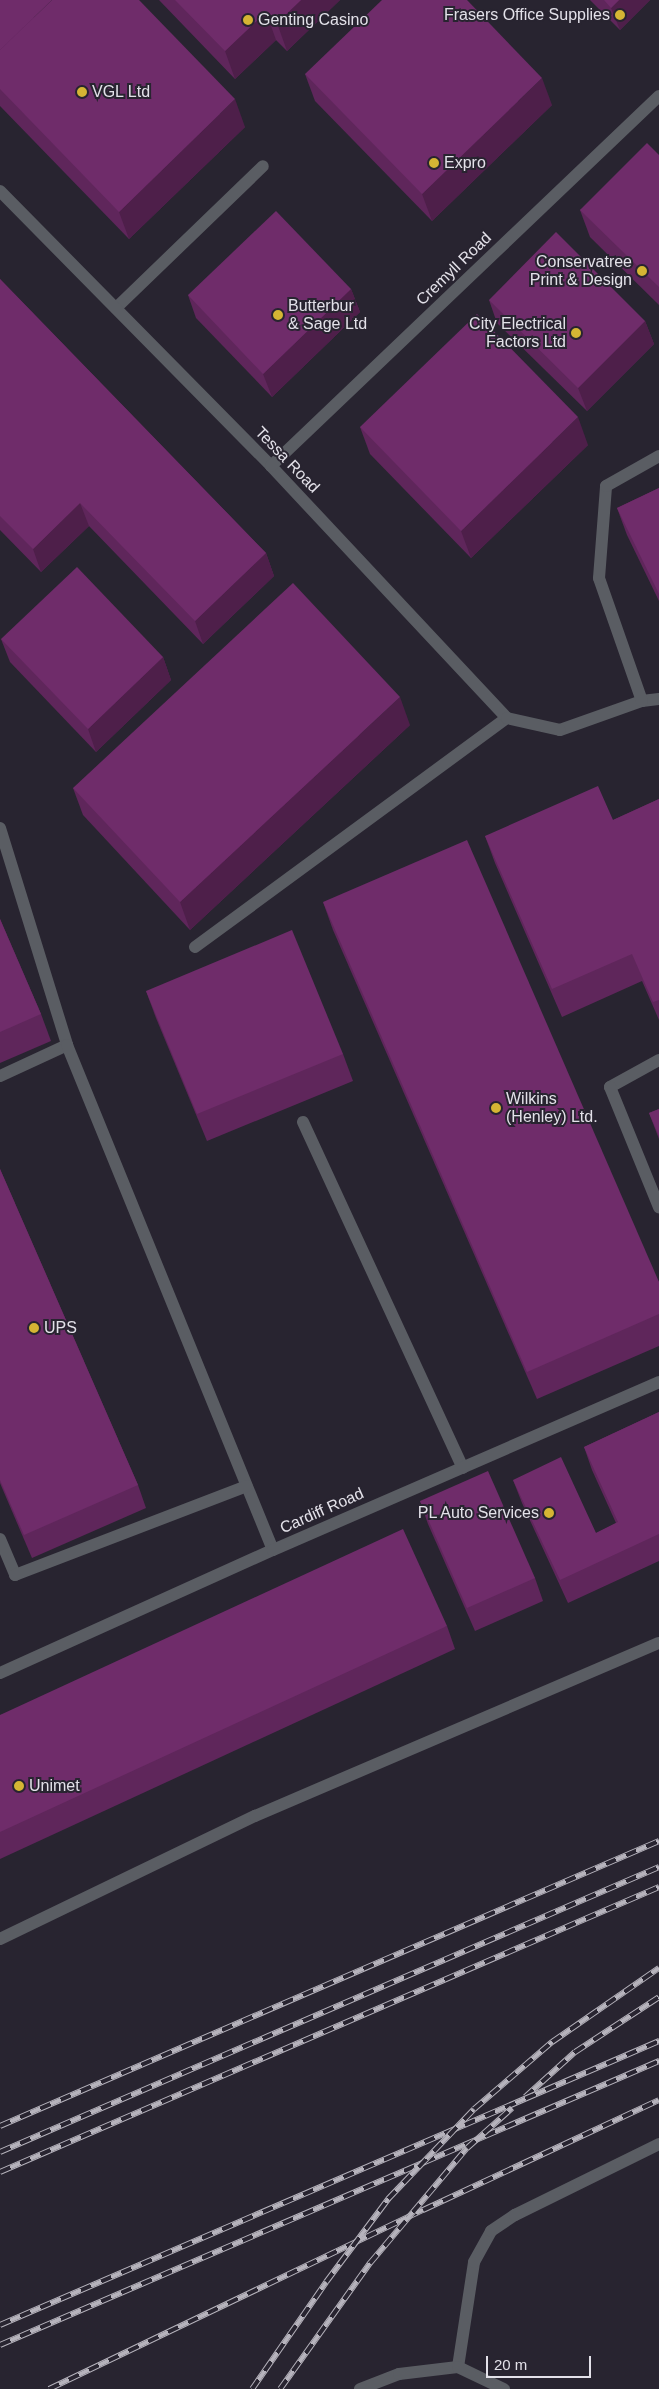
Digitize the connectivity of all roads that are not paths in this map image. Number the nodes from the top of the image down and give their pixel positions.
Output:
1 (659, 96) edge
2 (263, 166) dead end
3 (0, 191) edge
4 (116, 308) junction
5 (659, 456) edge
6 (271, 466) junction
7 (659, 699) edge
8 (642, 701) junction
9 (507, 718) junction
10 (0, 828) edge
11 (195, 947) dead end
12 (67, 1045) junction
13 (659, 1060) edge
14 (0, 1076) edge
15 (303, 1122) dead end
16 (659, 1207) edge
17 (659, 1382) edge
18 (463, 1468) junction
19 (247, 1486) junction
20 (0, 1539) edge
21 (273, 1550) junction
22 (659, 1643) edge
23 (0, 1674) edge
24 (0, 1939) edge
25 (659, 2144) edge
26 (458, 2367) junction
27 (360, 2389) edge
28 (504, 2389) edge

1 - 6 street, Cremyll Road
2 - 4 street
3 - 4 street, Tessa Road
4 - 6 street, Tessa Road
5 - 8 street
6 - 9 street, Tessa Road
7 - 8 street
8 - 9 street
9 - 11 street
10 - 12 street
12 - 14 street
12 - 19 street
13 - 16 street
15 - 18 street
17 - 18 street, Cardiff Road
18 - 21 street, Cardiff Road
19 - 20 street
19 - 21 street
21 - 23 street, Cardiff Road
22 - 24 street
25 - 26 street
26 - 27 street
26 - 28 street

